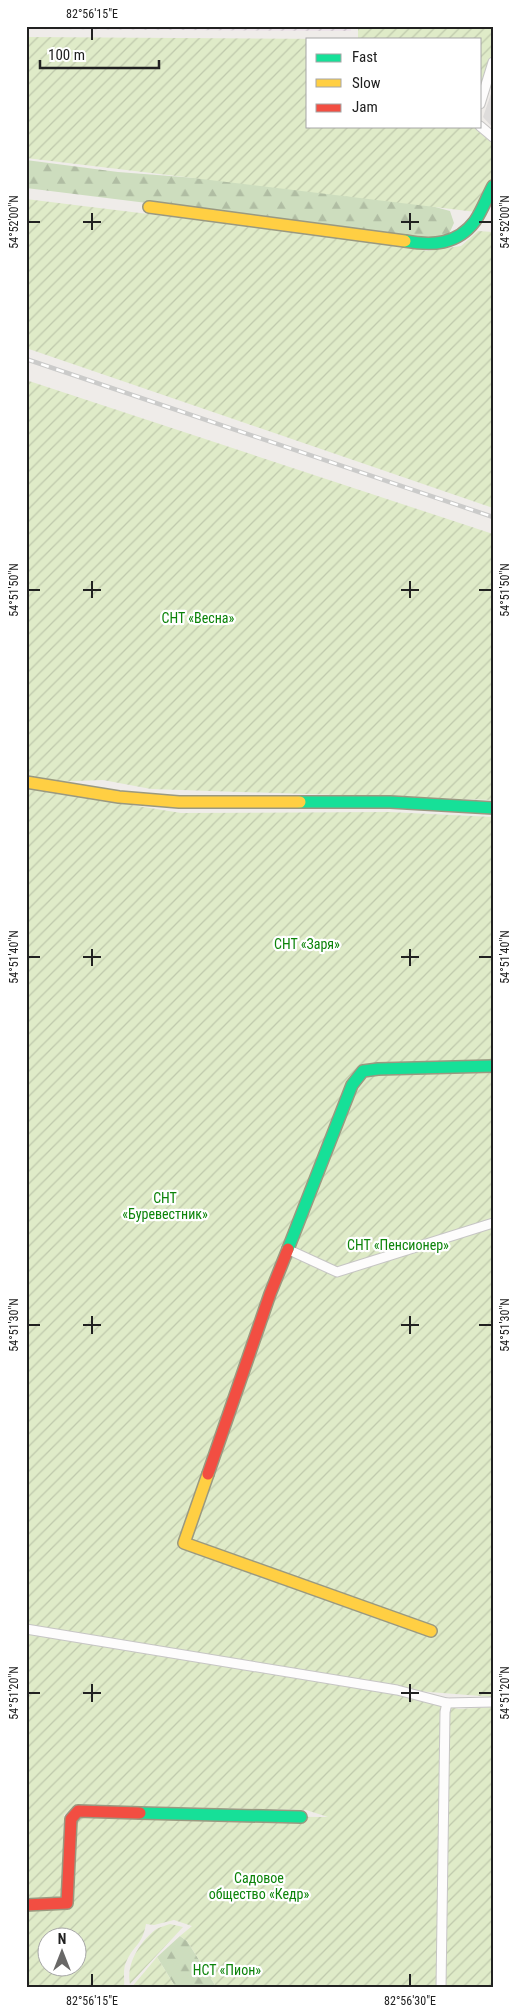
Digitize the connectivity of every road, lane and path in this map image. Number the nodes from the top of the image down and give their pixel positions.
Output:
1 (493, 62) edge
2 (482, 98) edge
3 (482, 128) edge
4 (493, 138) edge
5 (493, 186) edge
6 (150, 207) dead end
7 (26, 782) edge
8 (493, 808) edge
9 (493, 1066) edge
10 (493, 1223) edge
11 (287, 1249) junction
12 (26, 1629) edge
13 (430, 1632) dead end
14 (493, 1702) edge
15 (447, 1703) junction
16 (301, 1817) dead end
17 (26, 1905) edge
18 (441, 1988) edge

1 - 2 street
3 - 4 street
5 - 6 street
7 - 8 street
9 - 11 street
10 - 11 street
11 - 13 street
12 - 15 street
14 - 15 street
15 - 18 street
16 - 17 street

